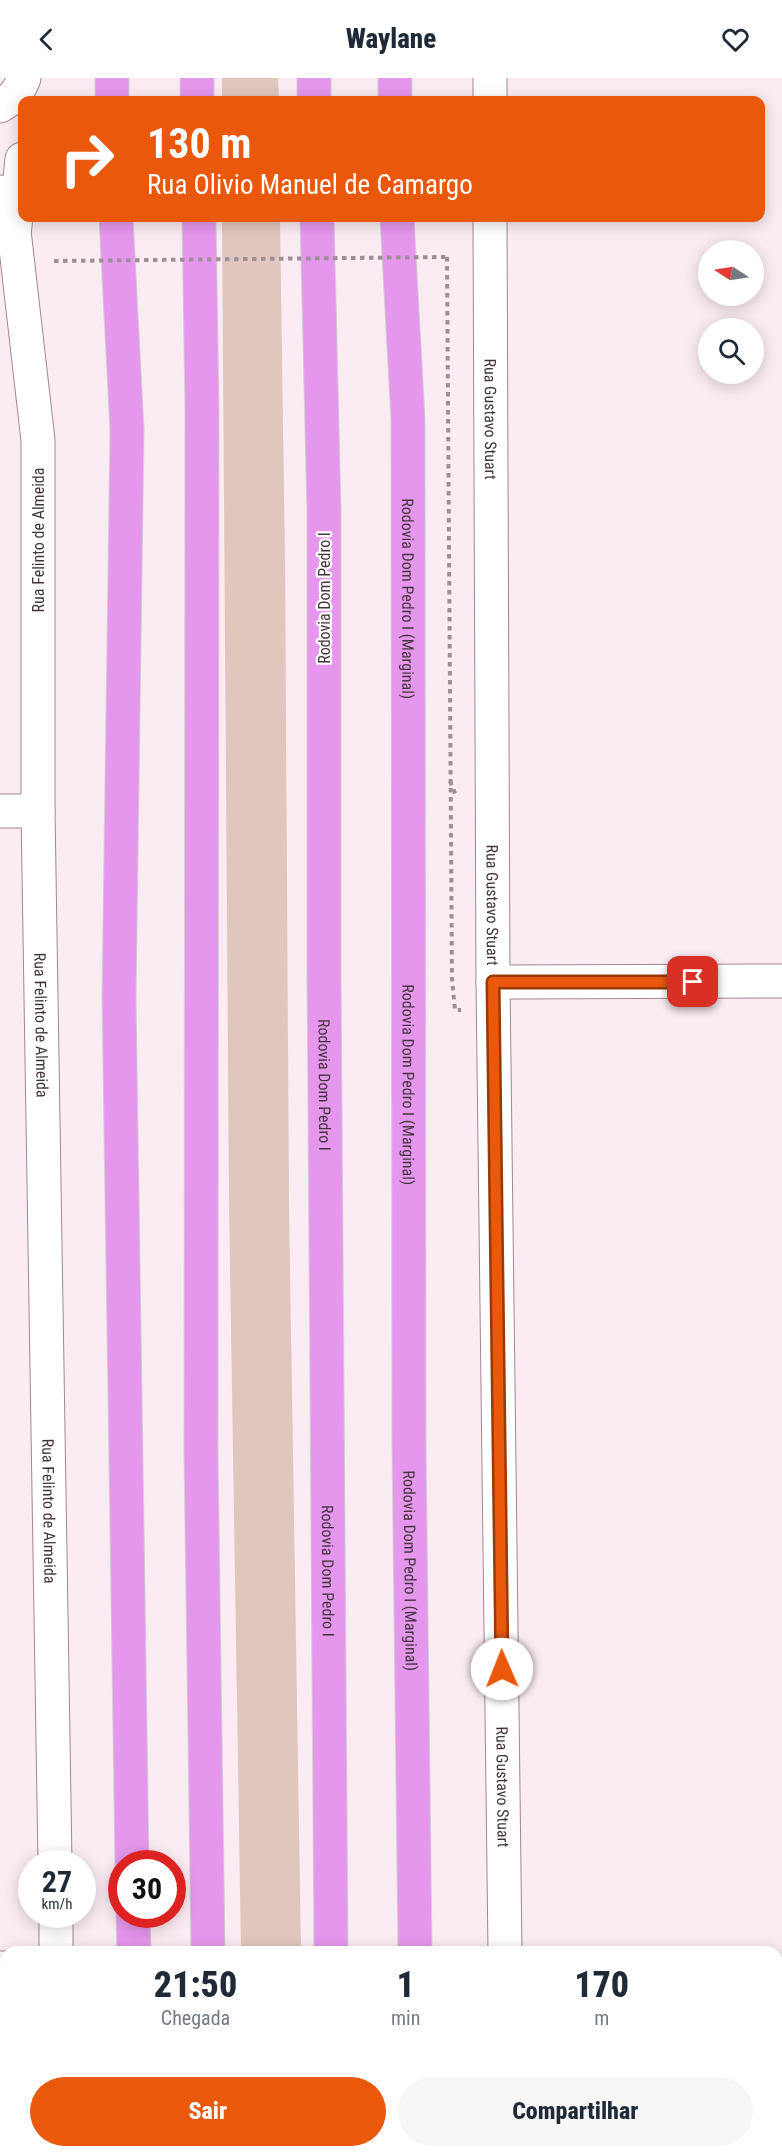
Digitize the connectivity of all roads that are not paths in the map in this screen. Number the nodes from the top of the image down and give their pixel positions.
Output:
1 (24, 78) edge
2 (30, 78) edge
3 (112, 78) edge
4 (197, 78) edge
5 (314, 78) edge
6 (395, 78) edge
7 (490, 78) edge
8 (29, 96) edge
9 (112, 96) edge
10 (197, 96) edge
11 (314, 96) edge
12 (395, 96) edge
13 (490, 96) edge
14 (0, 106) edge
15 (0, 192) edge
16 (18, 195) edge
17 (116, 222) edge
18 (199, 222) edge
19 (317, 222) edge
20 (397, 222) edge
21 (490, 222) edge
22 (14, 231) junction
23 (0, 811) edge
24 (38, 811) junction
25 (782, 981) edge
26 (493, 982) junction
27 (55, 1850) edge
28 (132, 1850) edge
29 (56, 1928) edge
30 (133, 1928) edge
31 (56, 1946) edge
32 (134, 1946) edge
33 (208, 1946) edge
34 (331, 1946) edge
35 (415, 1946) edge
36 (505, 1946) edge

1 - 14 street
2 - 8 street
3 - 9 highway
4 - 10 highway
5 - 11 highway
6 - 12 highway
7 - 13 street
15 - 22 street, Rua Felinto de Almeida
16 - 22 street
17 - 28 highway
18 - 33 highway
19 - 34 highway, Rodovia Dom Pedro I
20 - 35 highway, Rodovia Dom Pedro I (Marginal)
21 - 26 street, Rua Gustavo Stuart
22 - 24 street, Rua Felinto de Almeida
23 - 24 street
24 - 27 street, Rua Felinto de Almeida
25 - 26 street
26 - 36 street, Rua Gustavo Stuart
29 - 31 street
30 - 32 highway

